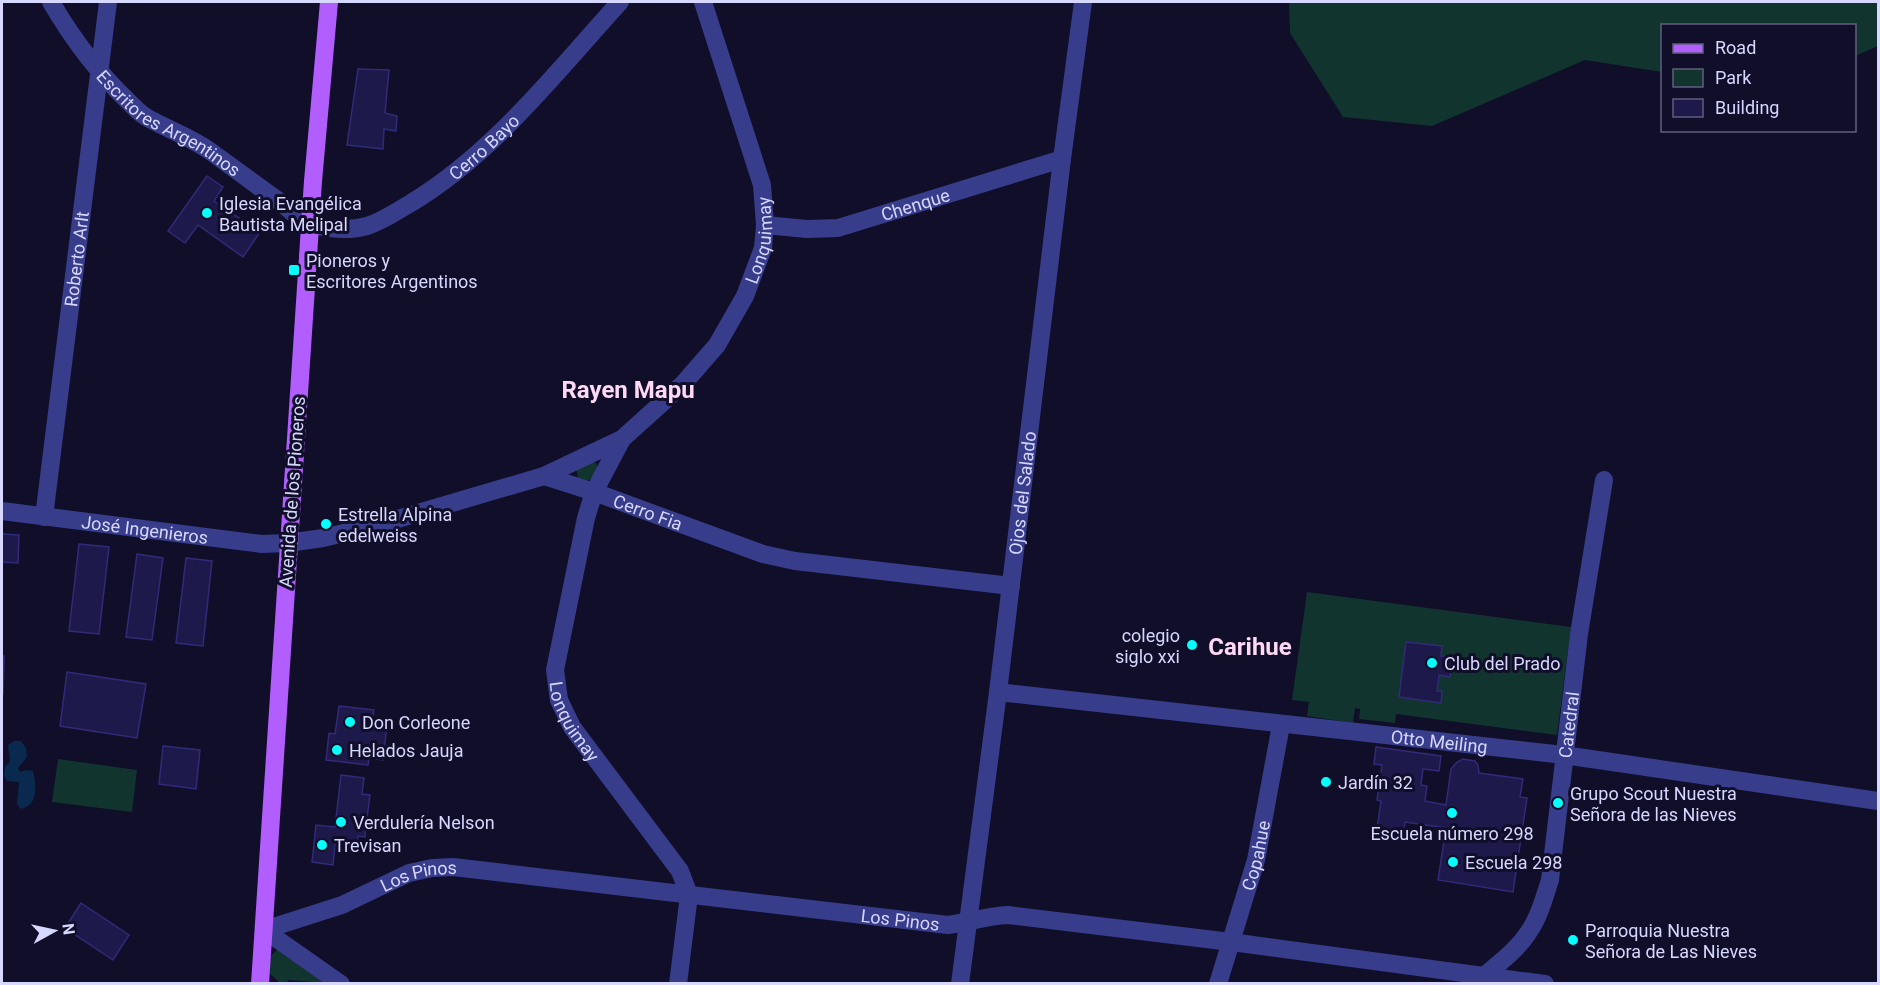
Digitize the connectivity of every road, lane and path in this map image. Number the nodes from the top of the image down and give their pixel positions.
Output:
1 (51, 2) edge
2 (108, 2) edge
3 (329, 2) edge
4 (620, 2) edge
5 (703, 2) edge
6 (1083, 2) edge
7 (100, 72) junction
8 (1062, 159) junction
9 (310, 224) junction
10 (765, 225) junction
11 (622, 439) junction
12 (544, 476) junction
13 (1604, 480) dead end
14 (594, 492) junction
15 (2, 511) edge
16 (44, 517) junction
17 (288, 543) junction
18 (1011, 586) junction
19 (998, 692) junction
20 (1281, 725) junction
21 (1564, 755) junction
22 (1878, 801) edge
23 (689, 894) junction
24 (969, 922) junction
25 (264, 930) junction
26 (1231, 942) junction
27 (1483, 980) edge
28 (260, 984) edge
29 (341, 984) edge
30 (678, 984) edge
31 (960, 984) edge
32 (1218, 984) edge
33 (1545, 984) edge

1 - 7 street, Escritores Argentinos
2 - 7 street, Roberto Arlt
3 - 9 main road, Avenida de los Pioneros
4 - 9 street, Cerro Bayo
5 - 10 street, Lonquimay
6 - 8 street, Ojos del Salado
7 - 9 street, Escritores Argentinos
7 - 16 street, Roberto Arlt
8 - 10 street, Chenque
8 - 18 street, Ojos del Salado
9 - 17 main road, Avenida de los Pioneros
10 - 11 street, Lonquimay
11 - 12 street, Lonquimay
11 - 14 street, Lonquimay
12 - 14 street, Cerro Fia
12 - 17 street
13 - 21 street, Catedral
14 - 18 street, Cerro Fia
14 - 23 street, Lonquimay
15 - 16 street, José Ingenieros
16 - 17 street, José Ingenieros
17 - 25 main road, Avenida de los Pioneros
18 - 19 street, Ojos del Salado
19 - 20 street, Otto Meiling
19 - 24 street, Ojos del Salado
20 - 21 street, Otto Meiling
20 - 26 street, Copahue
21 - 22 street, Otto Meiling
21 - 27 street, Catedral
23 - 24 street, Los Pinos
23 - 25 street, Los Pinos
23 - 30 street, Lonquimay
24 - 26 street, Los Pinos
24 - 31 street, Ojos del Salado
25 - 28 main road, Avenida de los Pioneros
25 - 29 street
26 - 27 street, Los Pinos
26 - 32 street, Copahue
27 - 33 street, Los Pinos

